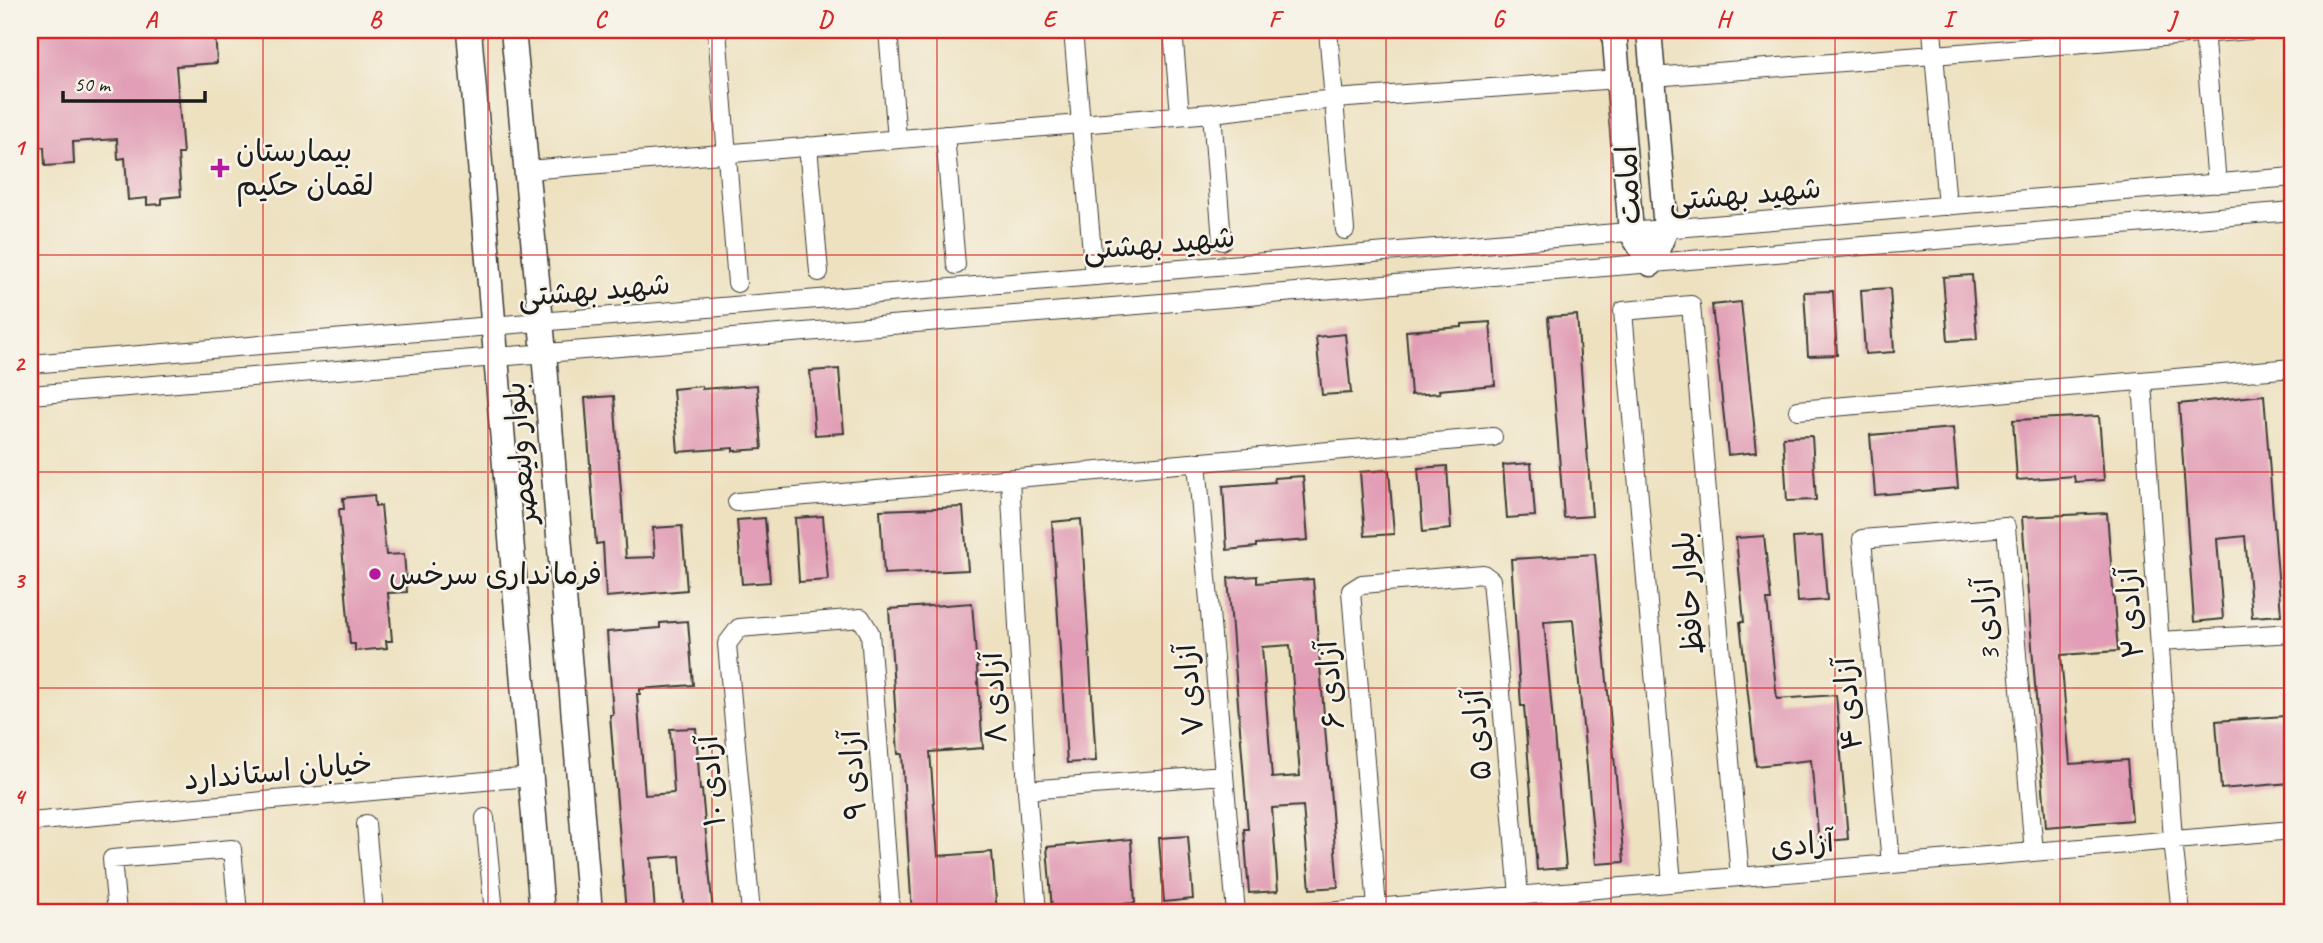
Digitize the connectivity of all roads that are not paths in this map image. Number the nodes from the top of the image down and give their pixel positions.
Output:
1 (469, 30) edge
2 (513, 30) edge
3 (717, 30) edge
4 (888, 30) edge
5 (1073, 30) edge
6 (1172, 30) edge
7 (1328, 30) edge
8 (1614, 30) edge
9 (1649, 30) edge
10 (1932, 30) edge
11 (2251, 30) edge
12 (2204, 32) edge
13 (1934, 55) junction
14 (1653, 77) junction
15 (1618, 79) junction
16 (1334, 99) junction
17 (1212, 113) junction
18 (1180, 115) junction
19 (1081, 124) junction
20 (945, 135) junction
21 (897, 139) junction
22 (808, 146) junction
23 (728, 153) junction
24 (527, 170) junction
25 (2293, 177) edge
26 (2217, 184) junction
27 (1947, 206) junction
28 (2293, 211) edge
29 (1666, 229) junction
30 (1345, 230) dead end
31 (1631, 232) junction
32 (1222, 241) dead end
33 (1651, 264) junction
34 (956, 265) dead end
35 (818, 272) dead end
36 (1094, 276) junction
37 (737, 283) dead end
38 (541, 322) junction
39 (494, 326) junction
40 (544, 353) junction
41 (496, 357) junction
42 (34, 364) edge
43 (2293, 368) edge
44 (2142, 382) junction
45 (35, 395) edge
46 (1798, 410) dead end
47 (1493, 437) dead end
48 (1197, 462) junction
49 (1010, 479) junction
50 (737, 502) dead end
51 (1862, 539) joint
52 (1483, 574) joint
53 (2293, 633) edge
54 (2160, 641) junction
55 (727, 644) joint
56 (1224, 775) junction
57 (530, 777) junction
58 (1027, 790) junction
59 (485, 818) dead end
60 (30, 822) edge
61 (366, 824) dead end
62 (2293, 830) edge
63 (2174, 840) junction
64 (2034, 852) junction
65 (1891, 864) junction
66 (1740, 877) junction
67 (1672, 883) junction
68 (1520, 896) junction
69 (1377, 908) junction
70 (117, 913) edge
71 (237, 913) edge
72 (374, 913) edge
73 (494, 913) edge
74 (542, 913) edge
75 (590, 913) edge
76 (751, 913) edge
77 (891, 913) edge
78 (1037, 913) edge
79 (1236, 913) edge
80 (1315, 913) edge
81 (2181, 913) edge

1 - 39 street, بلوار ولیعصر
2 - 24 street, بلوار ولیعصر
3 - 23 street
4 - 21 street
5 - 19 street
6 - 18 street
7 - 16 street
8 - 15 street, امامت
9 - 14 street, امامت
10 - 13 street
11 - 12 street
12 - 13 street
12 - 26 street
13 - 14 street
13 - 27 street
14 - 29 street, امامت
15 - 16 street
15 - 31 street, امامت
16 - 17 street
16 - 30 street
17 - 18 street
17 - 32 street
18 - 19 street
19 - 20 street
19 - 36 street
20 - 21 street
20 - 34 street
21 - 22 street
22 - 23 street
22 - 35 street
23 - 24 street
23 - 37 street
24 - 38 street, بلوار ولیعصر
25 - 26 street, شهید بهشتی
26 - 27 street, شهید بهشتی
27 - 29 street, شهید بهشتی
28 - 33 street, شهید بهشتی
29 - 31 street, شهید بهشتی
29 - 33 street, امامت
31 - 33 street, امامت
31 - 36 street, شهید بهشتی
33 - 40 street, شهید بهشتی
36 - 38 street, شهید بهشتی
38 - 39 street, شهید بهشتی
38 - 40 street, بلوار ولیعصر
39 - 41 street, بلوار ولیعصر
39 - 42 street, شهید بهشتی
40 - 41 street, شهید بهشتی
40 - 75 street, بلوار ولیعصر
41 - 45 street, شهید بهشتی
41 - 57 street, بلوار ولیعصر
42 - 45 street
43 - 44 street
44 - 46 street
44 - 54 street, آزادی ۲
47 - 48 street
48 - 49 street
48 - 56 street, آزادی ۷
49 - 50 street
49 - 58 street, آزادی ۸
51 - 64 street, آزادی 3
51 - 65 street, آزادی ۴
52 - 68 street, آزادی ۵
52 - 69 street, آزادی ۶
53 - 54 street
54 - 63 street, آزادی ۲
55 - 76 street, آزادی ۱۰
55 - 77 street, آزادی ۹
56 - 58 street
56 - 79 street, آزادی ۷
57 - 60 street, خیابان استاندارد
57 - 74 street, بلوار ولیعصر
58 - 78 street, آزادی ۸
59 - 73 street
61 - 72 street
62 - 63 street, آزادی
63 - 64 street, آزادی
63 - 81 street, آزادی ۲
64 - 65 street, آزادی
65 - 66 street, آزادی
66 - 67 street, آزادی
66 - 67 street, بلوار حافظ
67 - 68 street, آزادی
68 - 69 street, آزادی
69 - 80 street, آزادی
70 - 71 street

